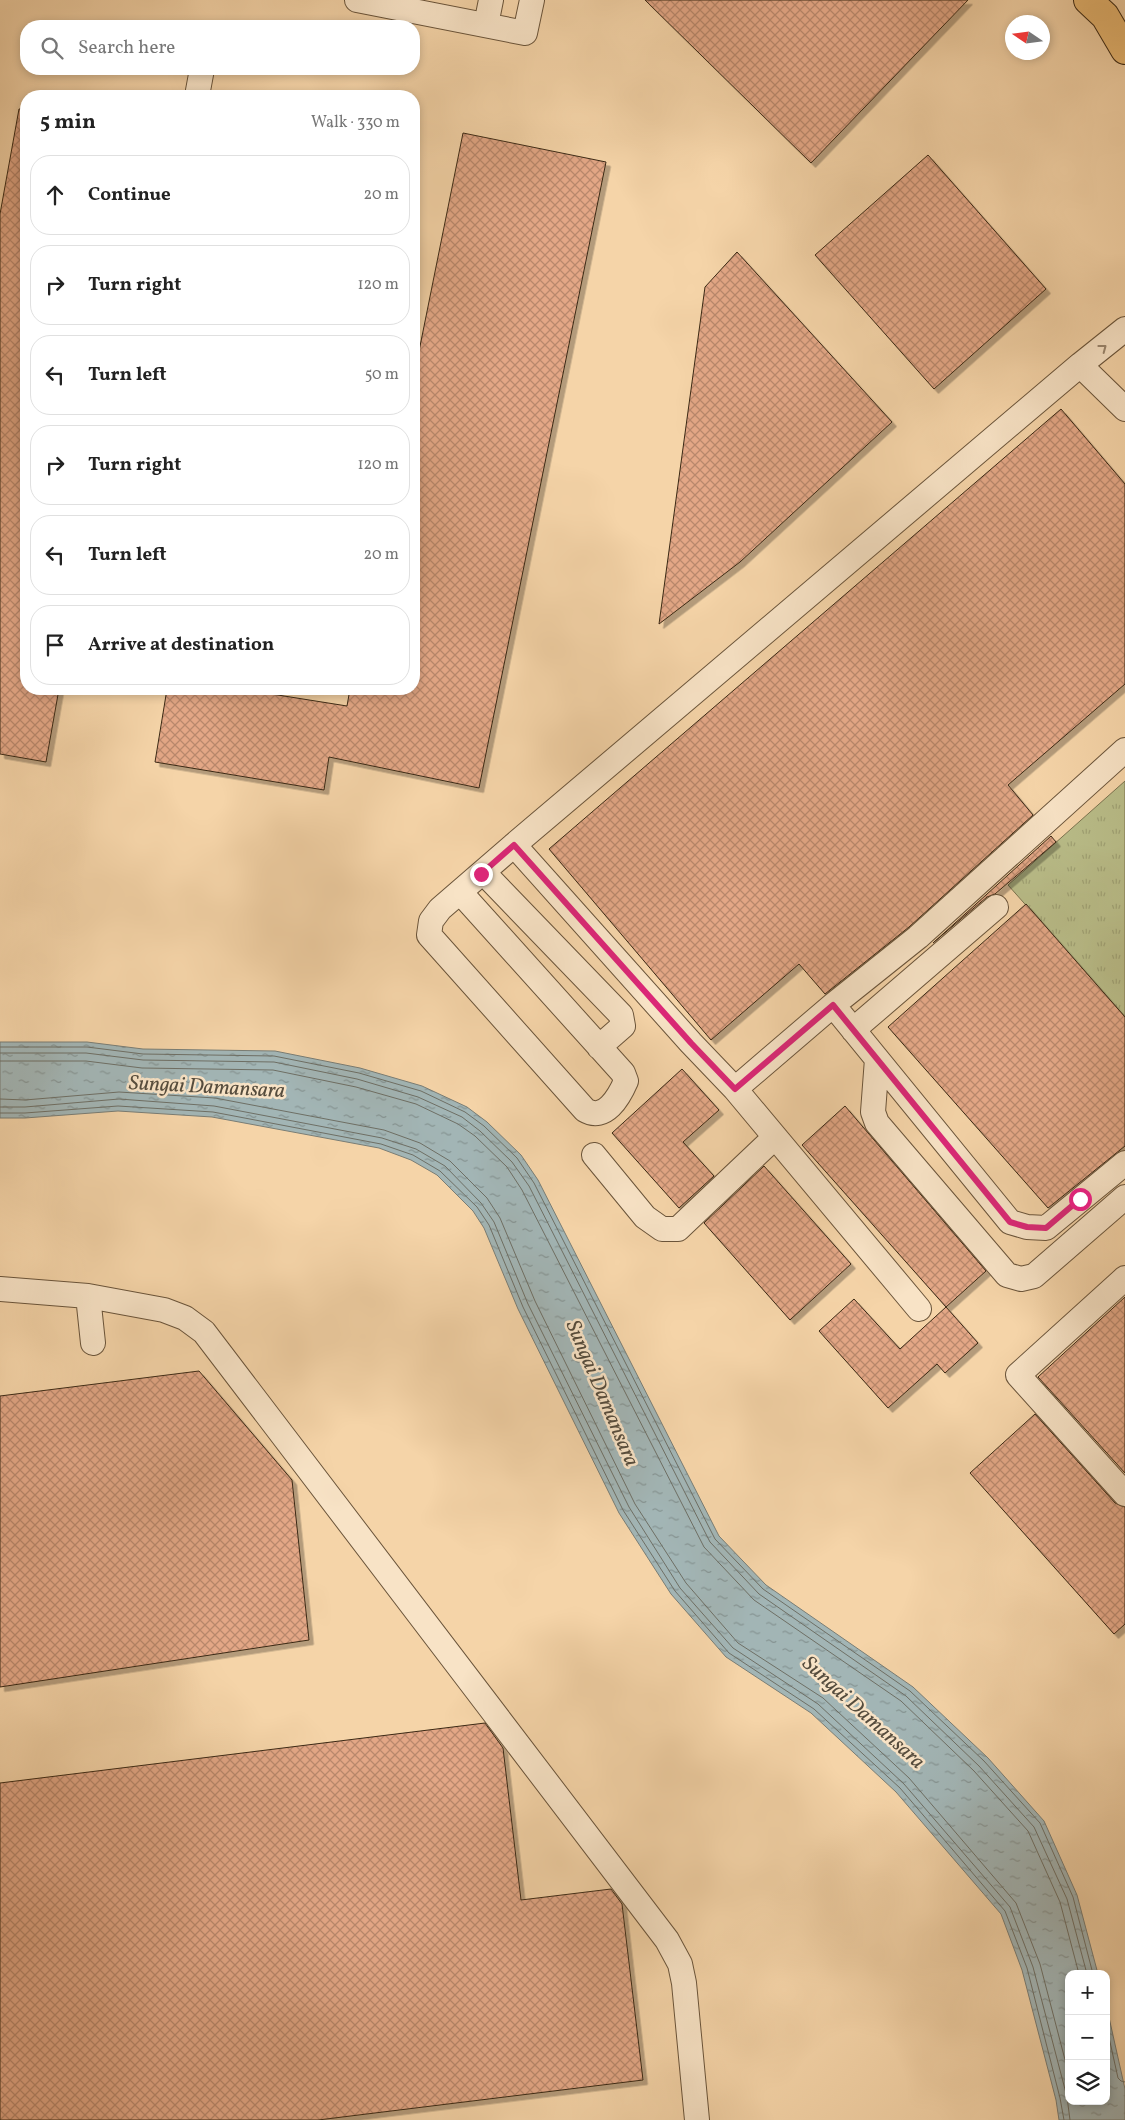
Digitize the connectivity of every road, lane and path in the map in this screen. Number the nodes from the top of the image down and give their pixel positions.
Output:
1 (362, 0) edge
2 (491, 0) edge
3 (532, 0) edge
4 (1088, 0) edge
5 (404, 5) edge
6 (443, 8) edge
7 (486, 26) junction
8 (1125, 50) edge
9 (201, 75) edge
10 (198, 90) edge
11 (1125, 329) edge
12 (1080, 365) junction
13 (1125, 409) edge
14 (1125, 750) edge
15 (514, 845) junction
16 (483, 872) junction
17 (460, 892) junction
18 (996, 907) dead end
19 (833, 1005) junction
20 (853, 1030) junction
21 (599, 1047) junction
22 (877, 1059) junction
23 (735, 1089) junction
24 (775, 1137) junction
25 (594, 1155) dead end
26 (1125, 1163) edge
27 (1125, 1197) edge
28 (1125, 1278) edge
29 (0, 1289) edge
30 (88, 1296) junction
31 (919, 1309) dead end
32 (93, 1344) dead end
33 (1125, 1494) edge
34 (697, 2120) edge

1 - 5 lane
2 - 7 lane
3 - 7 lane
4 - 8 main road
5 - 6 lane
6 - 7 lane
9 - 10 lane
12 -> 11 lane
12 - 13 lane
12 - 15 lane
14 - 19 lane
15 - 16 lane
15 - 23 lane
16 - 17 lane
16 - 21 lane
17 - 21 lane
17 - 21 lane
18 - 20 lane
19 - 20 lane
19 - 23 lane
20 - 22 lane
22 - 26 lane
22 - 27 lane
23 - 24 lane
24 - 25 lane
24 - 31 lane
28 - 33 lane
29 - 30 lane
30 - 32 lane
30 - 34 lane

